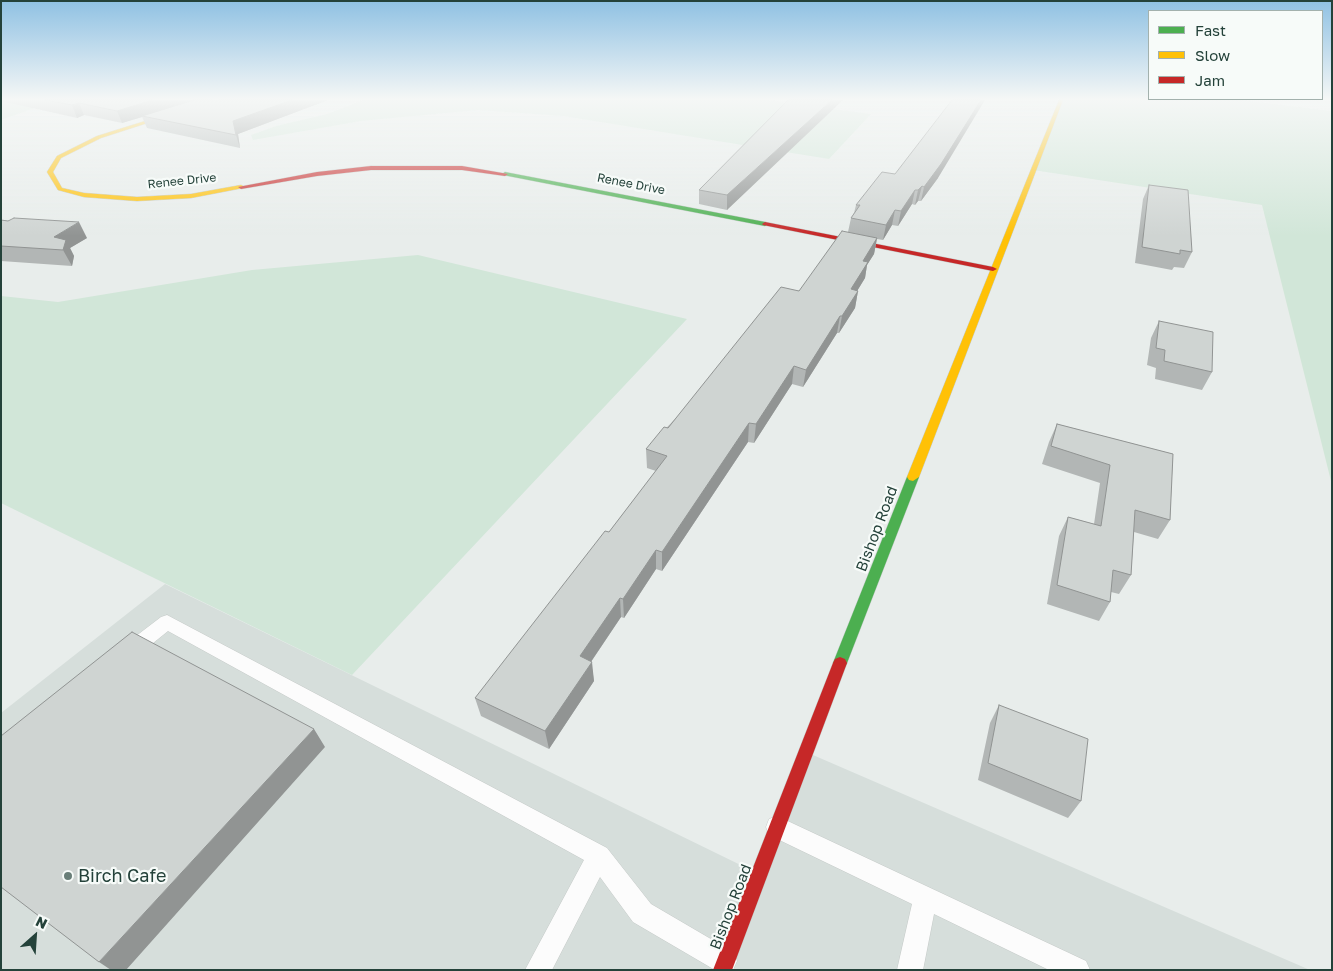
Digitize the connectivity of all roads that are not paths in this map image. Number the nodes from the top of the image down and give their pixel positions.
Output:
1 (83, 145) edge
2 (1043, 145) edge
3 (993, 269) junction
4 (112, 664) edge
5 (778, 827) junction
6 (599, 856) junction
7 (925, 897) junction
8 (724, 966) edge
9 (538, 970) edge
10 (910, 970) edge
11 (1077, 970) edge

1 - 3 street, Renee Drive
2 - 3 street, Bishop Road
3 - 5 street, Bishop Road
4 - 6 lane
5 - 7 lane
5 - 8 street, Bishop Road
6 - 8 lane
6 - 9 lane
7 - 10 lane
7 - 11 lane

